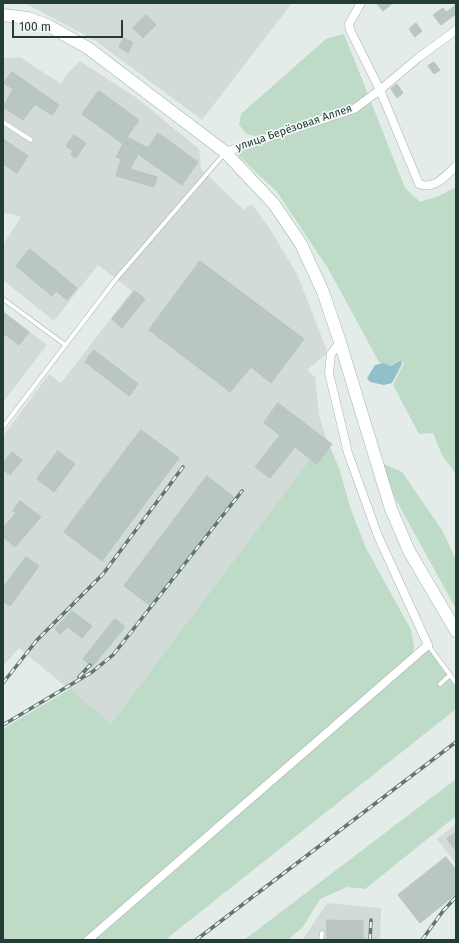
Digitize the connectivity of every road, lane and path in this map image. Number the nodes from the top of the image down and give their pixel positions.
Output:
1 (361, 3) edge
2 (3, 15) edge
3 (456, 30) edge
4 (380, 90) junction
5 (3, 122) edge
6 (31, 140) dead end
7 (226, 152) junction
8 (456, 166) edge
9 (3, 299) edge
10 (340, 342) junction
11 (64, 344) junction
12 (3, 427) edge
13 (456, 631) edge
14 (428, 645) junction
15 (450, 675) junction
16 (456, 683) edge
17 (440, 684) dead end
18 (322, 933) dead end
19 (88, 940) edge
20 (321, 940) edge

1 - 4 street
2 - 7 street
3 - 4 street, улица Берёзовая Аллея
4 - 7 street, улица Берёзовая Аллея
4 - 8 street
5 - 6 lane
7 - 10 street
7 - 11 lane
9 - 11 lane
10 - 13 street
10 - 14 street
11 - 12 lane
14 - 15 lane
14 - 19 street
15 - 16 lane
15 - 17 lane
18 - 20 lane

